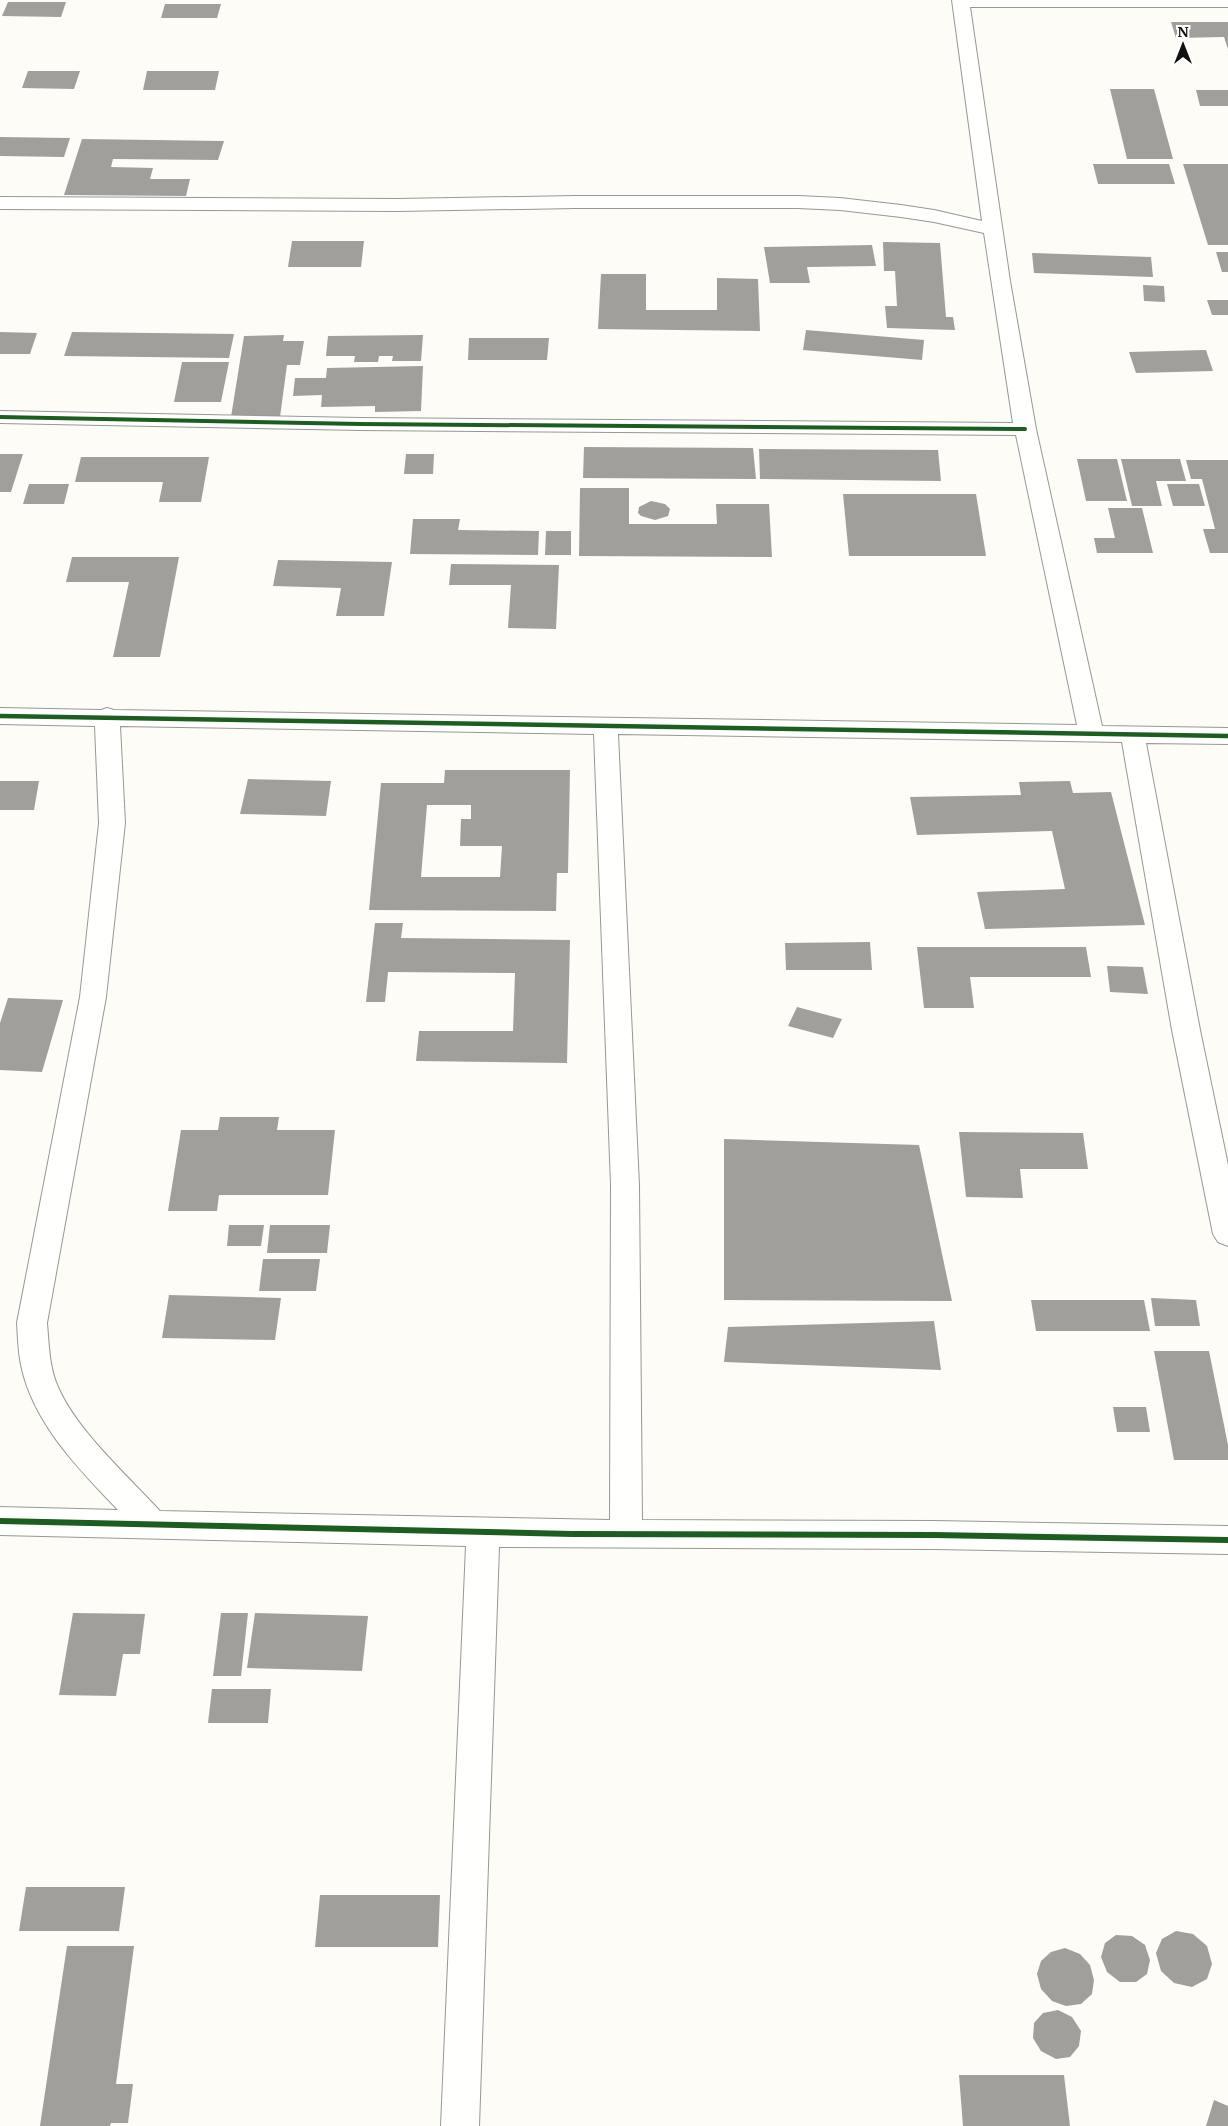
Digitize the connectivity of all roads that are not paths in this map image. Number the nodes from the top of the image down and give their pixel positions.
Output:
1 (960, 1) edge
2 (1228, 2) edge
3 (0, 203) edge
4 (994, 230) junction
5 (0, 417) edge
6 (1025, 429) junction
7 (0, 716) edge
8 (107, 716) junction
9 (606, 727) junction
10 (1091, 732) junction
11 (1132, 733) junction
12 (1228, 736) edge
13 (1228, 1234) edge
14 (0, 1521) edge
15 (153, 1525) junction
16 (483, 1532) junction
17 (626, 1534) junction
18 (1228, 1540) edge
19 (460, 2126) edge

1 - 2 street
1 - 4 street
3 - 4 street
4 - 6 street
5 - 6 street
6 - 10 street
7 - 8 street
8 - 9 street
8 - 15 street
9 - 10 street
9 - 17 street
10 - 11 street
11 - 12 street
11 - 13 street
14 - 15 street
15 - 16 street
16 - 17 street
16 - 19 street
17 - 18 street

